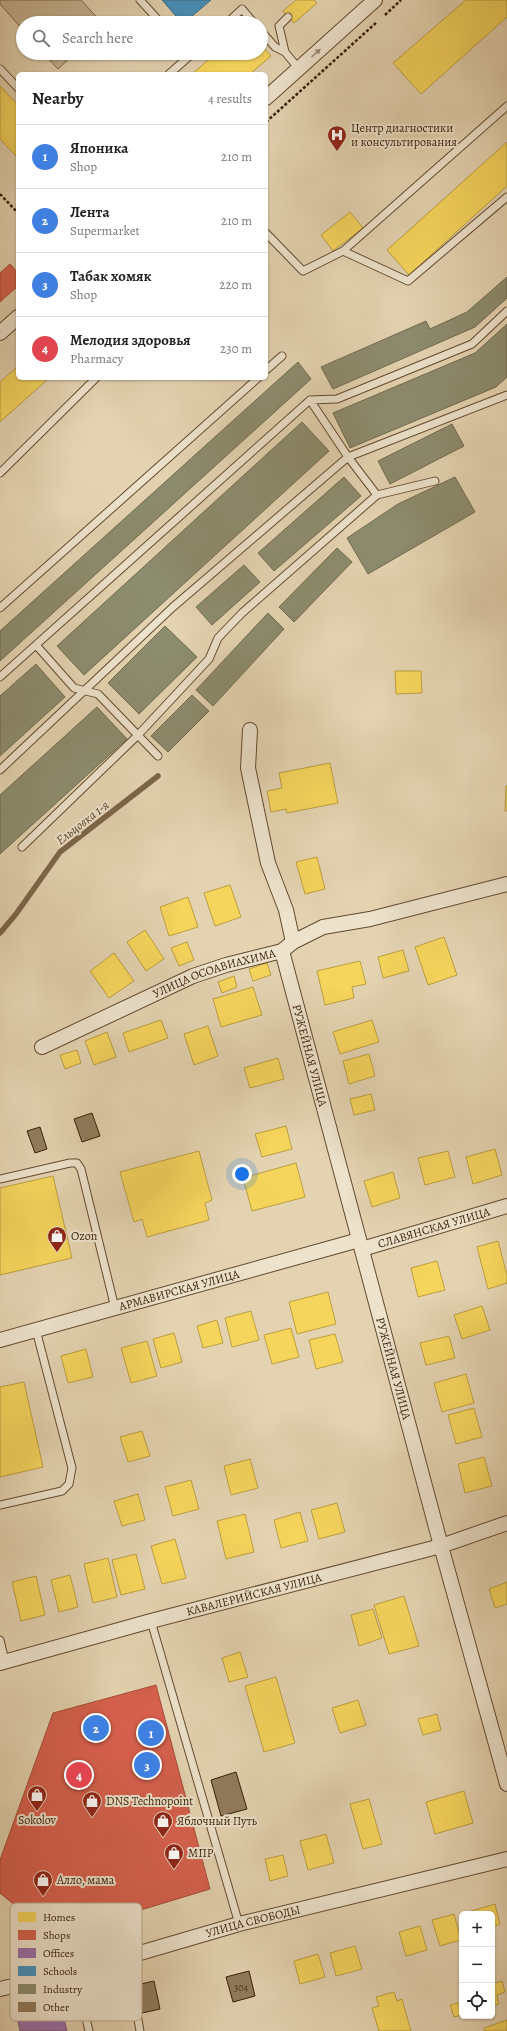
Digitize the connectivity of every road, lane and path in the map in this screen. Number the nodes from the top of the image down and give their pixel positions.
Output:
1 (140, 0) edge
2 (375, 0) edge
3 (401, 0) edge
4 (155, 16) edge
5 (234, 16) edge
6 (248, 16) edge
7 (384, 16) dead end
8 (288, 18) dead end
9 (378, 21) dead end
10 (268, 39) edge
11 (285, 52) junction
12 (184, 60) edge
13 (299, 68) junction
14 (0, 69) edge
15 (171, 72) edge
16 (16, 86) edge
17 (268, 96) edge
18 (507, 106) edge
19 (268, 120) edge
20 (0, 194) edge
21 (507, 197) edge
22 (16, 211) edge
23 (268, 235) edge
24 (342, 251) junction
25 (507, 311) edge
26 (16, 319) edge
27 (0, 333) edge
28 (282, 356) dead end
29 (268, 368) edge
30 (94, 380) edge
31 (256, 380) edge
32 (507, 395) edge
33 (310, 400) junction
34 (348, 457) junction
35 (0, 473) edge
36 (435, 481) dead end
37 (377, 495) junction
38 (0, 608) edge
39 (36, 645) junction
40 (0, 677) edge
41 (84, 690) junction
42 (250, 730) dead end
43 (138, 735) junction
44 (158, 756) dead end
45 (0, 770) edge
46 (22, 847) dead end
47 (507, 884) edge
48 (287, 947) junction
49 (42, 1047) dead end
50 (0, 1179) edge
51 (507, 1206) edge
52 (360, 1244) junction
53 (115, 1308) junction
54 (36, 1330) junction
55 (0, 1340) edge
56 (0, 1505) edge
57 (507, 1523) edge
58 (441, 1546) junction
59 (151, 1621) junction
60 (0, 1640) edge
61 (2, 1662) edge
62 (507, 1784) edge
63 (507, 1859) edge
64 (239, 1924) junction
65 (142, 1952) edge
66 (10, 1987) edge
67 (0, 1989) edge
68 (87, 2021) edge
69 (138, 2021) edge
70 (89, 2031) edge
71 (140, 2031) edge

1 - 4 lane
13 -> 2 street
3 - 7 path
5 - 6 lane
8 - 11 lane
9 - 19 path
10 - 11 lane
11 - 13 lane
12 - 15 lane
13 - 17 street
14 - 16 lane
18 - 24 lane
20 - 22 path
21 - 24 lane
23 - 24 lane
25 - 33 lane
26 - 27 street
28 - 29 lane
30 - 35 lane
31 - 38 lane
32 - 34 lane
33 - 34 lane
33 - 39 lane
34 - 37 lane
34 - 41 lane
36 - 37 lane
37 - 43 lane
39 - 40 lane
39 - 41 lane
41 - 43 lane
41 - 45 lane
42 - 48 street, РУЖЕЙНАЯ УЛИЦА
43 - 44 lane
43 - 46 lane
47 - 48 street, УЛИЦА ОСОАВИАХИМА
48 - 49 street, УЛИЦА ОСОАВИАХИМА
48 - 52 street, РУЖЕЙНАЯ УЛИЦА
50 - 53 lane
51 - 52 street, СЛАВЯНСКАЯ УЛИЦА
52 - 53 street, АРМАВИРСКАЯ УЛИЦА
52 - 58 street, РУЖЕЙНАЯ УЛИЦА
53 - 54 street, АРМАВИРСКАЯ УЛИЦА
54 - 55 street, АРМАВИРСКАЯ УЛИЦА
54 - 56 lane
57 - 58 street, КАВАЛЕРИЙСКАЯ УЛИЦА
58 - 59 street, КАВАЛЕРИЙСКАЯ УЛИЦА
58 - 62 street, РУЖЕЙНАЯ УЛИЦА
59 - 61 street, КАВАЛЕРИЙСКАЯ УЛИЦА
59 - 64 lane
60 - 61 lane
63 - 64 street, УЛИЦА СВОБОДЫ
64 - 65 street, УЛИЦА СВОБОДЫ
66 - 67 street, УЛИЦА СВОБОДЫ
68 - 70 lane
69 - 71 lane

